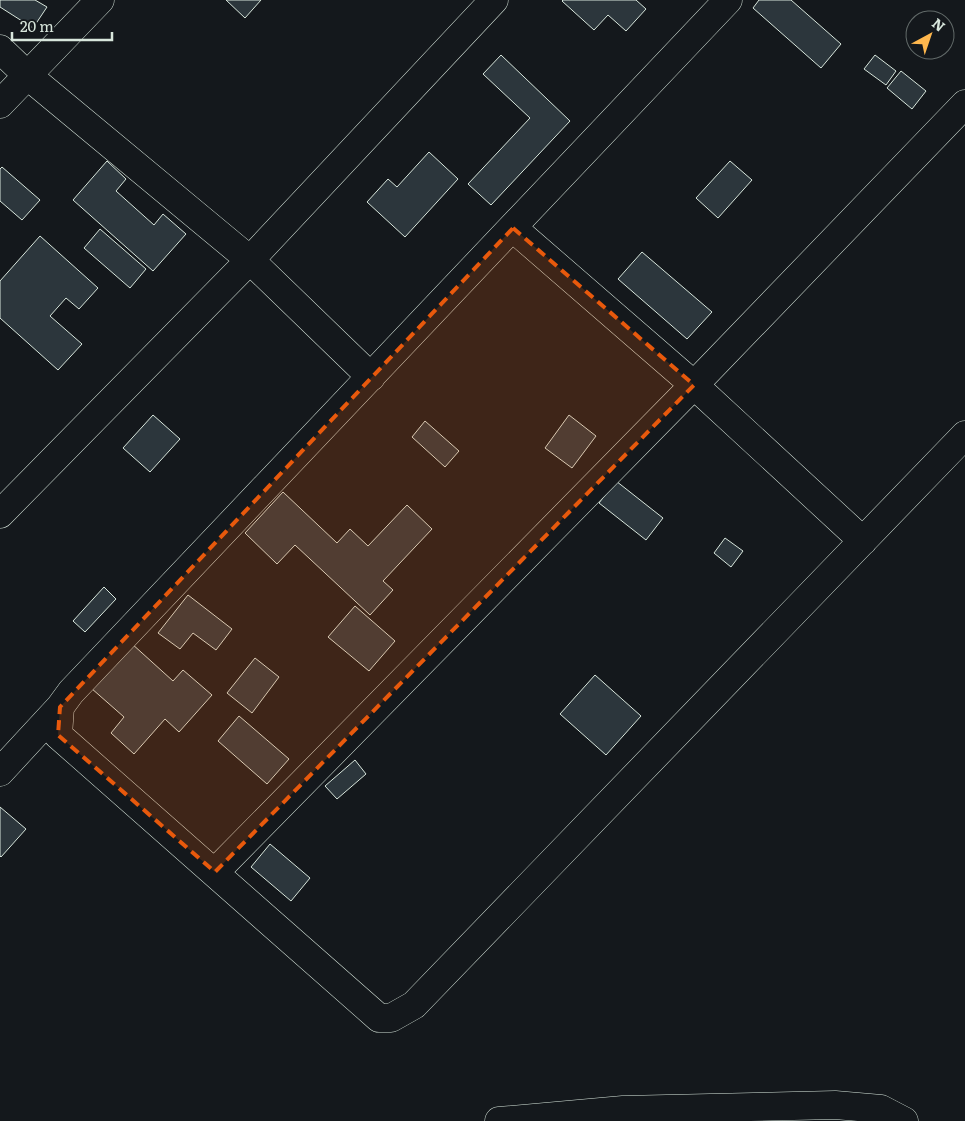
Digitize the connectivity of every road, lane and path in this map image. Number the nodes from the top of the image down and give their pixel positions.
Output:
1 (100, 0) edge
2 (494, 0) edge
3 (728, 0) edge
4 (0, 49) edge
5 (28, 76) junction
6 (0, 104) edge
7 (965, 104) edge
8 (513, 228) junction
9 (250, 260) junction
10 (371, 377) junction
11 (694, 386) junction
12 (965, 435) edge
13 (0, 514) edge
14 (863, 541) junction
15 (60, 707) junction
16 (0, 772) edge
17 (215, 872) junction
18 (498, 1121) edge
19 (904, 1121) edge

1 - 5 street
2 - 9 street
3 - 8 street
4 - 5 street
5 - 6 street
5 - 9 street
7 - 11 street
8 - 10 street
8 - 11 street
9 - 10 street
9 - 13 street
10 - 15 street
11 - 14 street
11 - 17 street
12 - 14 street
14 - 17 street
15 - 16 street
15 - 17 street
18 - 19 street

